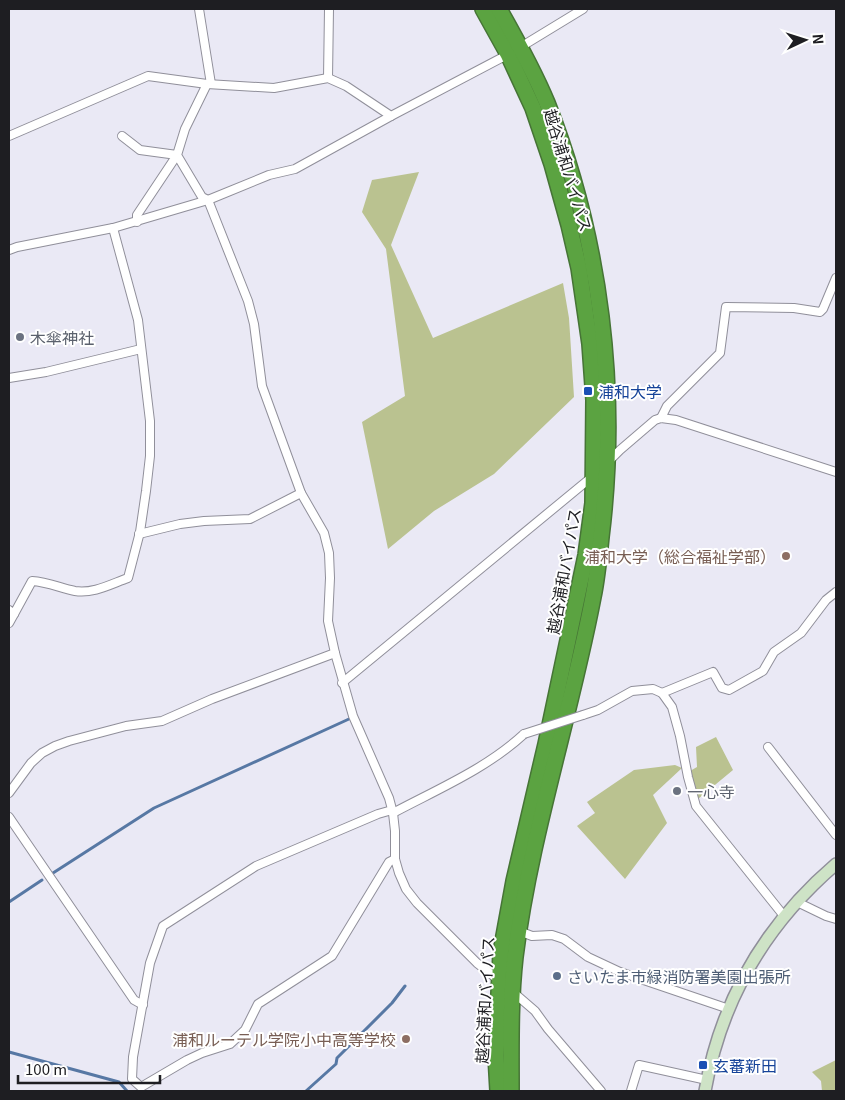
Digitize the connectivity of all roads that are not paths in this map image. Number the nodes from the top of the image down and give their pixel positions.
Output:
1 (199, 9) edge
2 (329, 9) edge
3 (483, 9) edge
4 (499, 9) edge
5 (583, 9) edge
6 (514, 51) junction
7 (328, 78) junction
8 (209, 84) junction
9 (391, 116) junction
10 (9, 136) edge
11 (122, 136) dead end
12 (177, 155) junction
13 (208, 200) junction
14 (137, 222) junction
15 (113, 228) junction
16 (9, 250) edge
17 (836, 278) edge
18 (141, 349) junction
19 (9, 378) edge
20 (661, 418) junction
21 (608, 463) junction
22 (836, 472) edge
23 (593, 476) junction
24 (301, 493) junction
25 (139, 534) junction
26 (836, 592) edge
27 (11, 612) edge
28 (9, 623) edge
29 (335, 653) junction
30 (342, 683) junction
31 (662, 693) junction
32 (768, 747) dead end
33 (9, 792) edge
34 (393, 812) junction
35 (9, 817) edge
36 (836, 835) edge
37 (395, 859) junction
38 (836, 864) edge
39 (797, 902) junction
40 (784, 916) junction
41 (836, 919) edge
42 (519, 931) junction
43 (499, 981) junction
44 (512, 991) junction
45 (143, 1006) junction
46 (729, 1009) junction
47 (706, 1085) edge
48 (498, 1091) edge
49 (511, 1091) edge
50 (601, 1091) edge
51 (631, 1091) edge

1 - 8 street
2 - 7 street
3 - 6 highway, 越谷浦和バイパス
4 - 6 highway, 越谷浦和バイパス
5 - 6 street
6 - 9 street
6 - 21 highway, 越谷浦和バイパス
6 - 23 highway, 越谷浦和バイパス
7 - 8 street
7 - 9 street
8 - 10 street
8 - 12 street
9 - 13 street
11 - 12 street
12 - 13 street
12 - 14 street
13 - 14 street
13 - 24 street
14 - 15 street
15 - 16 street
15 - 18 street
17 - 20 street
18 - 19 street
18 - 25 street
20 - 21 street
20 - 22 street
21 - 23 street
21 - 42 highway, 越谷浦和バイパス
23 - 30 street
23 - 43 highway, 越谷浦和バイパス
24 - 25 street
24 - 29 street
25 - 27 street
26 - 31 street
27 - 28 street
29 - 30 street
29 - 33 street
30 - 34 street
31 - 34 street, bridge
31 - 40 street
32 - 36 street
34 - 37 street
34 - 45 street
35 - 45 street
37 - 43 street
37 - 45 street
38 - 39 main road
39 - 40 main road
39 - 41 street
40 - 46 main road
42 - 44 highway, 越谷浦和バイパス
42 - 46 street
43 - 44 street
43 - 48 highway, 越谷浦和バイパス
44 - 49 highway, 越谷浦和バイパス
44 - 50 street
46 - 47 main road
47 - 51 street

